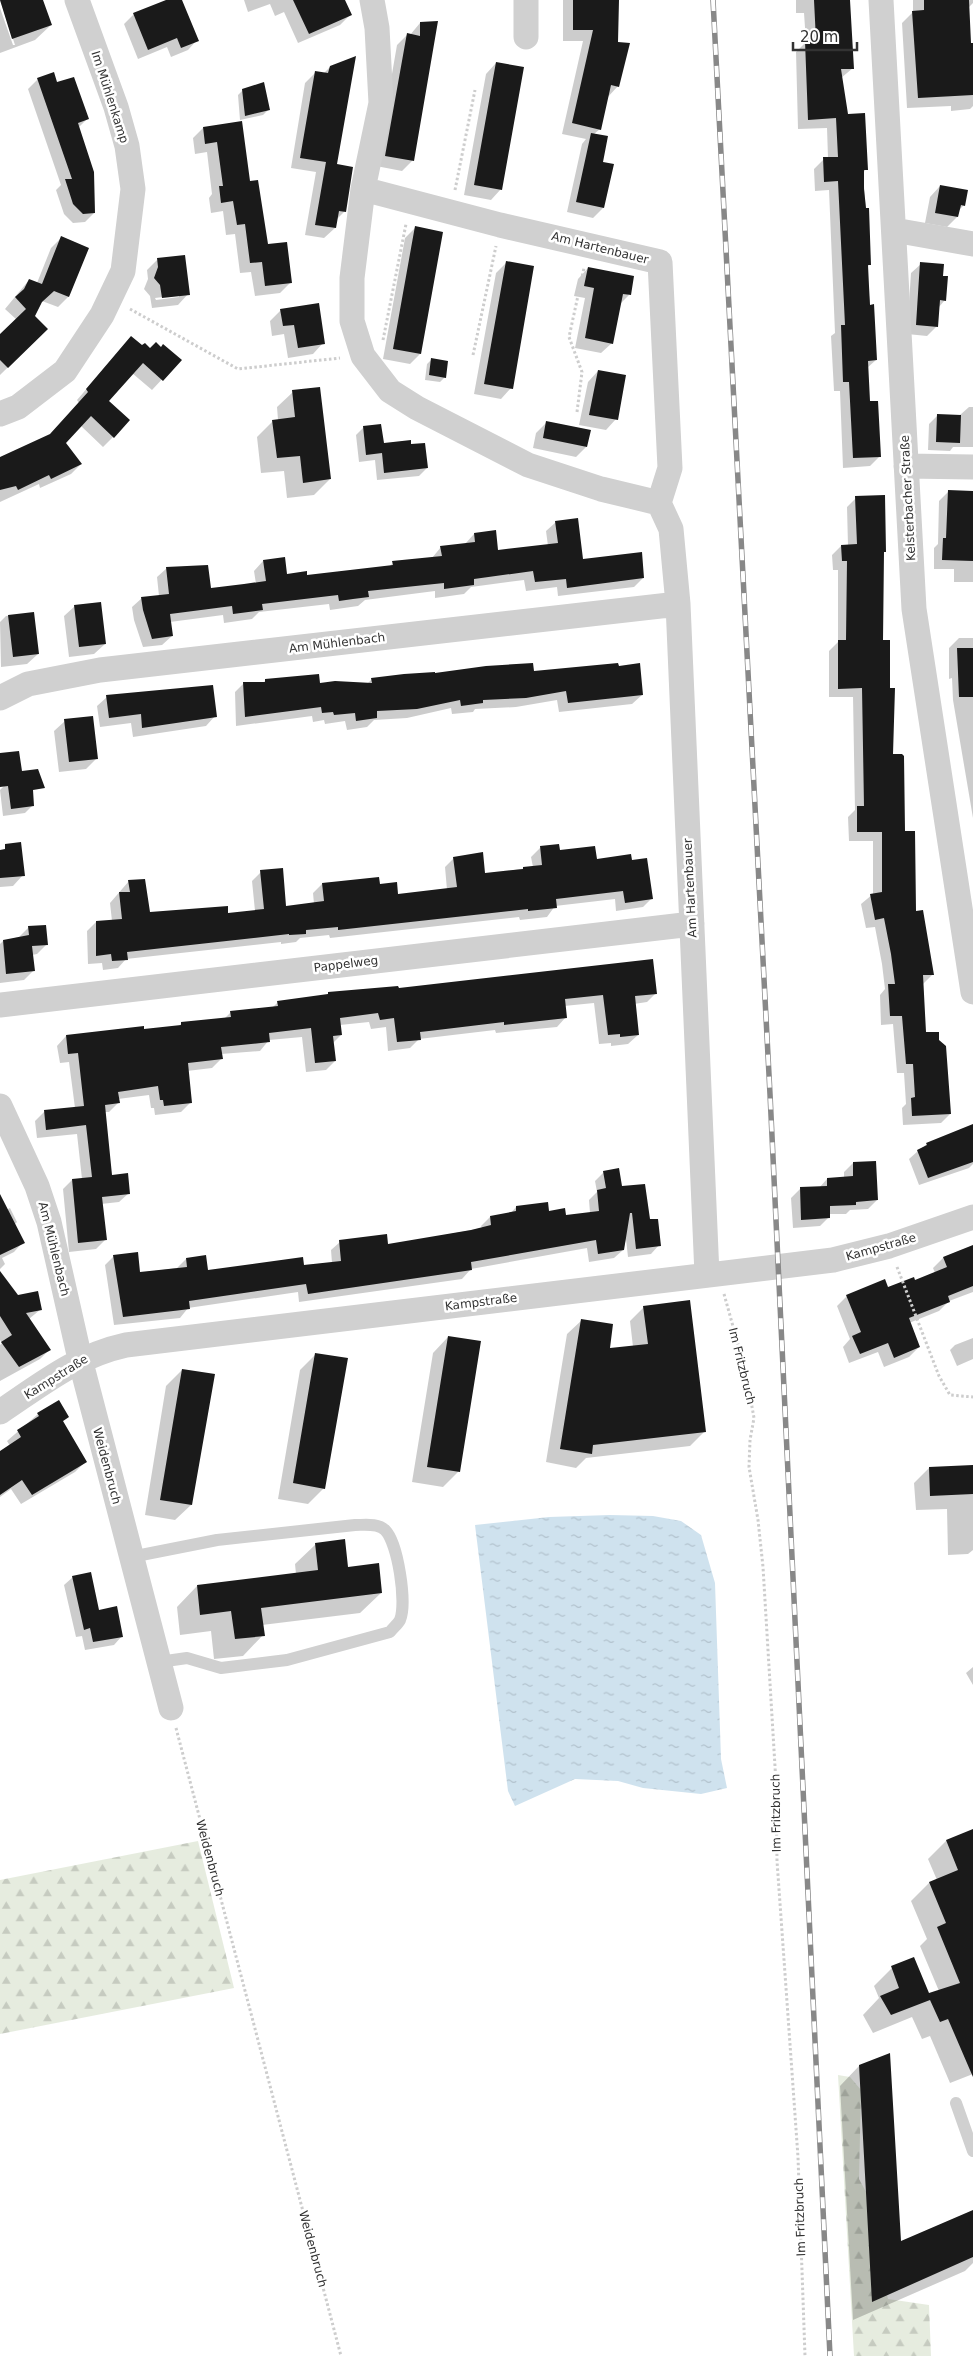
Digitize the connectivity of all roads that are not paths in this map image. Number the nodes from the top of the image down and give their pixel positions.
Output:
1 (77, 0) edge
2 (372, 0) edge
3 (526, 0) edge
4 (881, 0) edge
5 (526, 38) dead end
6 (364, 189) junction
7 (894, 230) junction
8 (973, 244) edge
9 (0, 414) edge
10 (906, 466) junction
11 (973, 467) edge
12 (659, 503) junction
13 (678, 604) junction
14 (0, 698) edge
15 (692, 924) junction
16 (973, 992) edge
17 (0, 1005) edge
18 (0, 1106) edge
19 (9, 1147) edge
20 (973, 1217) edge
21 (714, 1275) junction
22 (80, 1359) junction
23 (0, 1412) edge
24 (131, 1557) junction
25 (159, 1662) junction
26 (171, 1708) road end
27 (956, 2103) dead end
28 (973, 2150) edge

1 - 9 street, Im Mühlenkamp
2 - 6 street
3 - 5 street
4 - 7 street, Kelsterbacher Straße
6 - 12 street
6 - 12 street, Am Hartenbauer
7 - 8 street
7 - 10 street, Kelsterbacher Straße
10 - 11 street
10 - 16 street, Kelsterbacher Straße
12 - 13 street, Am Hartenbauer
13 - 14 street, Am Mühlenbach
13 - 15 street, Am Hartenbauer
15 - 17 street, Pappelweg
15 - 21 street, Am Hartenbauer
18 - 19 street, Am Mühlenbach
19 - 22 street, Am Mühlenbach
20 - 21 street, Kampstraße
21 - 22 street, Kampstraße
22 - 23 street, Kampstraße
22 - 24 street, Weidenbruch
24 - 25 street, Weidenbruch
24 - 25 lane
25 - 26 street, Weidenbruch
27 - 28 lane

